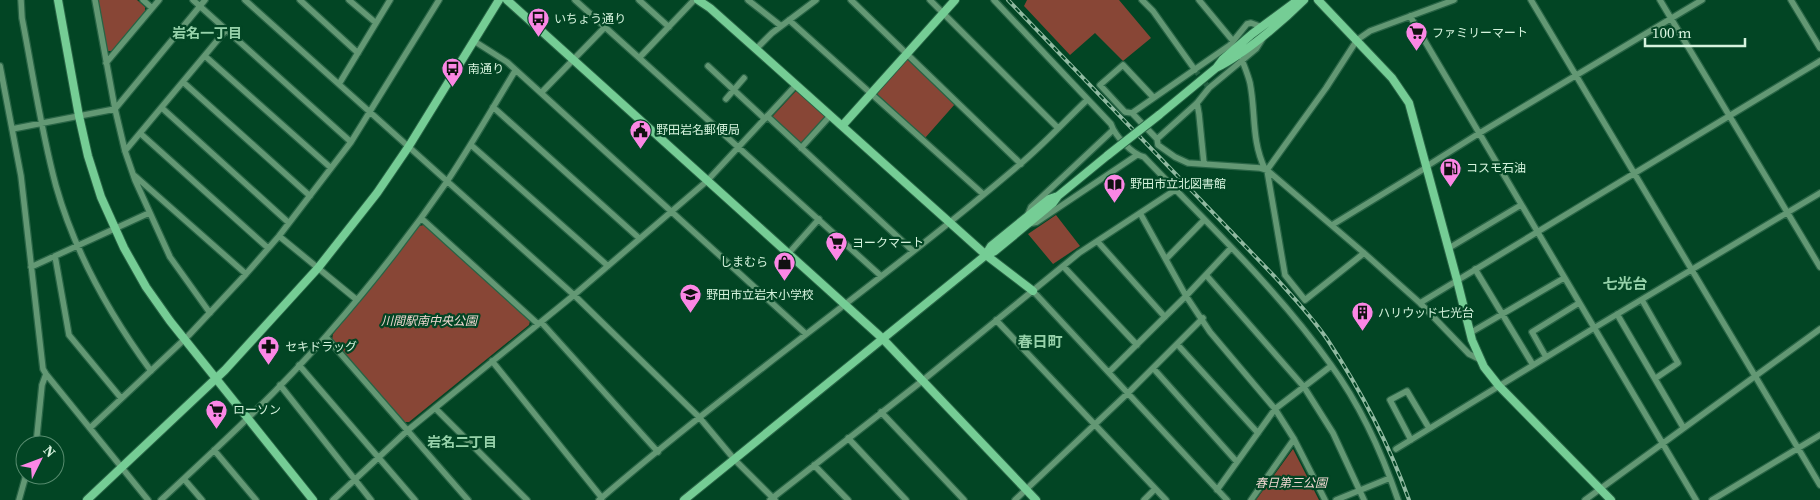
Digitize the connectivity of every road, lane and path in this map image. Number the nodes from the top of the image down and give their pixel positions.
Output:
1 (21, 0) edge
2 (58, 0) edge
3 (95, 0) edge
4 (143, 0) edge
5 (159, 0) edge
6 (193, 0) edge
7 (205, 0) edge
8 (300, 0) edge
9 (350, 0) edge
10 (390, 0) edge
11 (439, 0) edge
12 (499, 0) edge
13 (507, 0) edge
14 (575, 0) edge
15 (639, 0) edge
16 (696, 0) edge
17 (748, 0) edge
18 (814, 0) edge
19 (851, 0) edge
20 (930, 0) edge
21 (955, 0) edge
22 (994, 0) edge
23 (1142, 0) edge
24 (1200, 0) edge
25 (1298, 0) edge
26 (1304, 0) edge
27 (1318, 0) edge
28 (1454, 0) edge
29 (1530, 0) edge
30 (1660, 0) edge
31 (1702, 0) edge
32 (1791, 0) edge
33 (250, 1) edge
34 (1444, 2) edge
35 (200, 6) junction
36 (152, 8) junction
37 (943, 14) junction
38 (1410, 16) junction
39 (1671, 19) junction
40 (789, 20) junction
41 (376, 24) junction
42 (605, 26) junction
43 (669, 26) junction
44 (781, 26) junction
45 (226, 30) junction
46 (1264, 30) junction
47 (1357, 40) junction
48 (474, 41) junction
49 (1233, 41) junction
50 (1820, 48) edge
51 (756, 49) junction
52 (358, 53) junction
53 (907, 54) junction
54 (205, 56) junction
55 (640, 57) junction
56 (572, 60) junction
57 (1242, 60) junction
58 (1820, 61) edge
59 (106, 63) junction
60 (0, 66) edge
61 (708, 66) dead end
62 (1195, 70) junction
63 (515, 71) junction
64 (1576, 75) junction
65 (744, 78) dead end
66 (183, 82) junction
67 (339, 84) junction
68 (796, 85) junction
69 (734, 90) junction
70 (541, 93) junction
71 (871, 94) junction
72 (1153, 97) junction
73 (726, 99) dead end
74 (1087, 100) junction
75 (1197, 103) junction
76 (493, 107) junction
77 (162, 108) junction
78 (115, 109) junction
79 (371, 111) junction
80 (1132, 113) junction
81 (79, 116) junction
82 (830, 116) junction
83 (1730, 116) junction
84 (766, 117) junction
85 (42, 123) junction
86 (842, 126) junction
87 (1058, 128) junction
88 (12, 129) junction
89 (1113, 130) junction
90 (141, 134) junction
91 (1478, 134) junction
92 (1157, 139) junction
93 (351, 142) junction
94 (471, 145) junction
95 (409, 146) junction
96 (739, 147) junction
97 (801, 148) junction
98 (125, 151) junction
99 (1137, 155) junction
100 (1021, 164) junction
101 (1204, 164) junction
102 (1427, 167) junction
103 (331, 168) junction
104 (1266, 170) junction
105 (1634, 173) junction
106 (133, 175) junction
107 (447, 181) junction
108 (707, 181) junction
109 (1175, 190) junction
110 (1820, 193) edge
111 (984, 194) junction
112 (310, 196) junction
113 (1521, 205) junction
114 (672, 212) junction
115 (149, 213) junction
116 (1140, 213) junction
117 (1788, 213) junction
118 (421, 218) junction
119 (819, 219) junction
120 (1204, 220) junction
121 (950, 222) junction
122 (1026, 222) junction
123 (289, 223) junction
124 (1332, 225) junction
125 (114, 229) junction
126 (1537, 231) junction
127 (279, 236) junction
128 (639, 238) junction
129 (1098, 242) junction
130 (78, 245) junction
131 (268, 248) junction
132 (1231, 248) junction
133 (1449, 248) junction
134 (913, 251) junction
135 (1364, 253) junction
136 (788, 254) junction
137 (986, 255) junction
138 (55, 256) junction
139 (1166, 259) junction
140 (31, 266) junction
141 (608, 266) junction
142 (1063, 266) junction
143 (1820, 267) edge
144 (318, 268) junction
145 (1475, 269) junction
146 (1692, 270) junction
147 (246, 274) junction
148 (1206, 275) junction
149 (881, 276) junction
150 (1564, 278) junction
151 (1458, 280) junction
152 (1033, 291) junction
153 (574, 295) junction
154 (1186, 296) junction
155 (357, 300) junction
156 (1642, 300) junction
157 (1420, 303) junction
158 (1579, 303) junction
159 (844, 305) junction
160 (210, 312) junction
161 (1617, 314) junction
162 (1502, 315) junction
163 (1165, 317) junction
164 (1203, 318) junction
165 (996, 320) junction
166 (540, 323) junction
167 (1594, 328) junction
168 (1820, 329) edge
169 (806, 334) junction
170 (1470, 334) junction
171 (326, 337) junction
172 (882, 338) junction
173 (184, 339) junction
174 (1473, 343) junction
175 (1177, 344) junction
176 (1137, 345) junction
177 (1461, 346) junction
178 (1546, 357) junction
179 (1479, 359) junction
180 (492, 361) junction
181 (299, 365) junction
182 (1533, 365) junction
183 (1332, 366) junction
184 (1153, 368) junction
185 (151, 371) junction
186 (1109, 372) junction
187 (46, 374) junction
188 (1755, 375) junction
189 (1656, 378) junction
190 (216, 379) junction
191 (922, 381) junction
192 (280, 385) junction
193 (1499, 386) junction
194 (1304, 387) junction
195 (1128, 393) junction
196 (121, 398) junction
197 (435, 408) junction
198 (1276, 409) junction
199 (881, 412) junction
200 (699, 417) junction
201 (248, 419) junction
202 (1095, 425) junction
203 (1683, 427) junction
204 (90, 428) junction
205 (1429, 428) junction
206 (408, 430) junction
207 (1258, 433) junction
208 (37, 435) edge
209 (1820, 435) edge
210 (848, 438) junction
211 (1294, 439) junction
212 (1411, 440) junction
213 (1663, 442) junction
214 (1798, 448) junction
215 (1396, 449) dead end
216 (214, 450) junction
217 (658, 452) junction
218 (379, 458) junction
219 (734, 459) junction
220 (1237, 462) junction
221 (814, 465) junction
222 (122, 467) junction
223 (1390, 478) junction
224 (184, 479) junction
225 (355, 480) junction
226 (1820, 484) edge
227 (23, 485) edge
228 (1026, 489) junction
229 (1156, 489) junction
230 (1600, 489) junction
231 (1217, 490) junction
232 (1360, 490) junction
233 (601, 499) edge
234 (773, 499) edge
235 (18, 500) edge
236 (87, 500) edge
237 (148, 500) edge
238 (161, 500) edge
239 (202, 500) edge
240 (256, 500) edge
241 (313, 500) edge
242 (333, 500) edge
243 (371, 500) edge
244 (415, 500) edge
245 (468, 500) edge
246 (527, 500) edge
247 (684, 500) edge
248 (848, 500) edge
249 (906, 500) edge
250 (964, 500) edge
251 (1015, 500) edge
252 (1036, 500) edge
253 (1144, 500) edge
254 (1166, 500) edge
255 (1227, 500) edge
256 (1251, 500) edge
257 (1325, 500) edge
258 (1336, 500) edge
259 (1364, 500) edge
260 (1398, 500) edge
261 (1585, 500) edge
262 (1611, 500) edge
263 (1696, 500) edge
264 (1712, 500) edge

1 - 85 street
2 - 81 street
3 - 59 street
4 - 36 street
5 - 36 street
6 - 35 street
7 - 35 street
8 - 52 street
9 - 41 street
10 - 41 street
11 - 79 street
12 - 48 street
13 - 56 street
14 - 42 street
15 - 43 street
16 - 43 street
16 - 51 street
17 - 44 street
18 - 40 street
19 - 53 street
20 - 37 street
21 - 37 street
22 - 74 street
23 - 62 street
24 - 49 street
25 - 46 street
26 - 46 street
27 - 47 street
28 - 34 street
29 - 64 street
30 - 39 street
31 - 39 street
32 - 50 street
33 - 67 street
34 - 38 street
35 - 45 street
35 - 78 street
36 - 59 street
37 - 53 street
37 - 87 street
38 - 47 street
38 - 91 street
39 - 64 street
39 - 83 street
40 - 44 street
40 - 71 street
41 - 52 street
42 - 55 street
42 - 56 street
43 - 55 street
44 - 51 street
45 - 54 street
45 - 93 street
46 - 49 street
46 - 57 street
46 - 122 street, bridge
47 - 102 street
47 - 104 street
48 - 63 street
48 - 95 street
49 - 62 street
51 - 68 street
52 - 67 street
53 - 71 street
53 - 100 street
54 - 66 street
54 - 103 street
55 - 96 street
56 - 70 street
56 - 108 street
57 - 75 street
57 - 104 street
58 - 83 street
59 - 78 street
60 - 88 street
61 - 69 street
62 - 72 street
63 - 70 street
63 - 76 street
64 - 91 street
64 - 105 street
65 - 69 street
66 - 77 street
66 - 112 street
67 - 79 street
68 - 82 street
68 - 84 street
69 - 73 street
69 - 84 street
70 - 114 street
71 - 86 street
71 - 111 street
72 - 80 street
72 - 80 street
74 - 87 street
74 - 89 street
75 - 92 street
75 - 101 street
76 - 94 street
76 - 128 street
77 - 90 street
77 - 123 street
78 - 81 street
78 - 98 street
79 - 93 street
79 - 95 street
80 - 92 street
81 - 85 street
81 - 125 street
82 - 86 street
82 - 97 street
83 - 105 street
83 - 117 street
84 - 96 street
84 - 97 street
85 - 88 street
85 - 130 street
86 - 121 street
87 - 100 street
88 - 140 street
89 - 99 street
89 - 122 street
90 - 98 street
90 - 131 street
91 - 102 street
91 - 113 street
92 - 101 street
93 - 103 street
94 - 107 street
94 - 141 street
95 - 107 street
95 - 144 street
96 - 108 street
96 - 119 street
97 - 134 street
98 - 106 street
99 - 109 street
99 - 122 street
100 - 111 street
101 - 104 street
102 - 124 street
102 - 133 street
103 - 112 street
104 - 124 street
104 - 135 street
105 - 126 street
105 - 146 street
106 - 115 street
106 - 147 street
107 - 118 street
107 - 153 street
108 - 114 street
108 - 136 street
109 - 116 street
109 - 120 street
110 - 117 street
111 - 121 street
112 - 123 street
113 - 126 street
113 - 133 street
114 - 128 street
114 - 169 street
115 - 125 street
115 - 160 street
116 - 129 street
116 - 139 street
117 - 143 street
117 - 146 street
118 - 155 street
118 - 166 street
119 - 136 street
119 - 149 street
120 - 132 street
120 - 139 street
121 - 134 street
121 - 137 street
122 - 137 street
123 - 127 street
124 - 135 street
125 - 130 street
125 - 173 street
126 - 145 street
126 - 150 street
127 - 131 street
127 - 144 street
128 - 141 street
129 - 142 street
129 - 163 street
130 - 138 street
130 - 185 street
131 - 147 street
132 - 148 street
132 - 183 street
133 - 151 street
134 - 149 street
135 - 157 street
136 - 159 street
137 - 152 street
137 - 172 street
138 - 140 street
138 - 196 street
139 - 154 street
140 - 187 street
141 - 153 street
142 - 152 street
142 - 176 street
144 - 155 street
144 - 190 street
145 - 151 street
145 - 162 street
146 - 156 street
146 - 188 street
147 - 160 street
148 - 154 street
148 - 194 street
149 - 159 street
150 - 158 street
150 - 162 street
151 - 157 street
151 - 170 street
152 - 165 street
152 - 186 street
153 - 166 street
153 - 200 street
154 - 163 street
154 - 164 street
155 - 171 street
156 - 161 street
156 - 189 street
157 - 177 street
158 - 167 street
158 - 178 street
159 - 169 street
159 - 172 street
160 - 173 street
161 - 167 street
161 - 189 street
162 - 170 street
162 - 182 street
163 - 176 street
164 - 175 street
164 - 198 street
165 - 191 street
165 - 202 street
166 - 180 street
166 - 217 street
167 - 178 street
167 - 213 street
168 - 188 street
169 - 200 street
170 - 174 street
171 - 181 street
171 - 206 street
172 - 191 street
172 - 219 street
173 - 185 street
173 - 190 street
174 - 177 street
174 - 179 street
175 - 184 street
175 - 207 street
176 - 186 street
177 - 179 street
178 - 182 street
179 - 193 street
180 - 197 street
180 - 233 street
181 - 192 street
181 - 218 street
182 - 193 street
183 - 194 street
183 - 223 street
184 - 195 street
184 - 220 street
185 - 196 street
186 - 195 street
187 - 204 street
187 - 208 street
188 - 203 street
188 - 214 street
189 - 203 street
190 - 201 street
190 - 222 street
191 - 199 street
191 - 228 street
192 - 201 street
192 - 225 street
193 - 205 street
193 - 230 street
194 - 198 street
194 - 232 street
195 - 202 street
195 - 231 street
196 - 204 street
197 - 206 street
197 - 246 street
198 - 207 street
198 - 211 street
199 - 210 street
199 - 250 street
200 - 217 street
200 - 219 street
201 - 216 street
201 - 241 street
202 - 228 street
202 - 229 street
203 - 213 street
204 - 222 street
205 - 212 street
205 - 212 street
206 - 218 street
206 - 245 street
207 - 220 street
209 - 214 street
210 - 221 street
210 - 249 street
211 - 256 street
211 - 257 street
212 - 215 street
213 - 230 street
213 - 263 street
214 - 226 street
214 - 264 street
216 - 224 street
216 - 240 street
217 - 233 street
218 - 225 street
218 - 244 street
219 - 234 street
219 - 247 street
220 - 231 street
221 - 234 street
221 - 248 street
222 - 236 street
222 - 237 street
223 - 232 street
223 - 260 street
224 - 238 street
224 - 239 street
225 - 242 street
225 - 243 street
227 - 235 street
228 - 251 street
228 - 252 street
229 - 253 street
229 - 254 street
230 - 261 street
230 - 262 street
231 - 255 street
232 - 258 street
232 - 259 street

